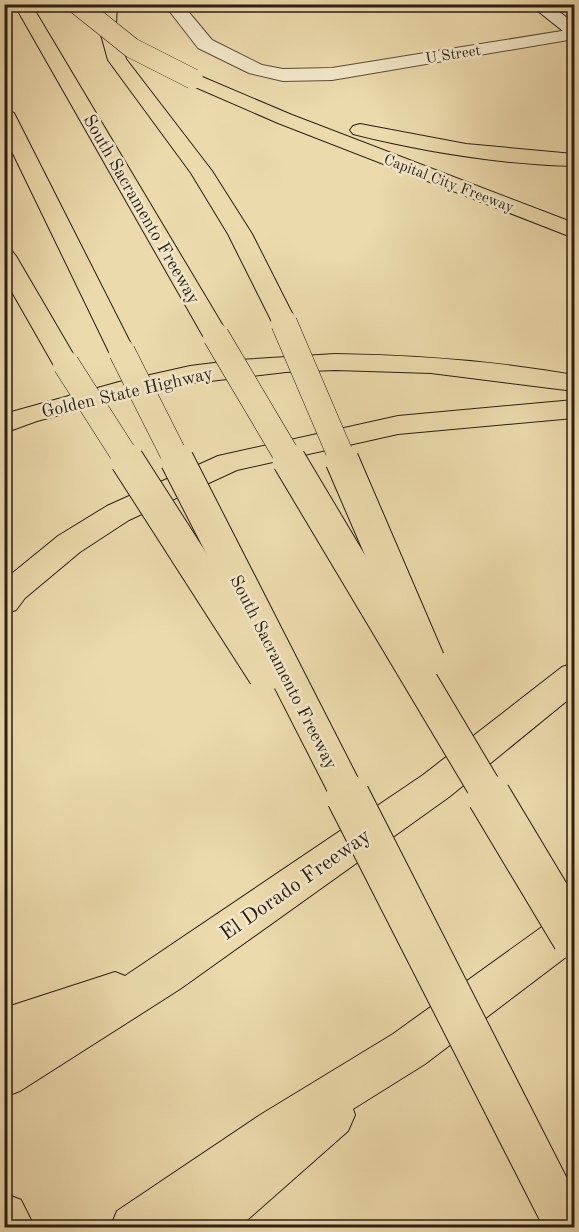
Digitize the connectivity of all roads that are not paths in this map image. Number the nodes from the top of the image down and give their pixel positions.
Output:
1 (22, 4) edge
2 (77, 4) edge
3 (108, 4) edge
4 (172, 4) edge
5 (537, 4) edge
6 (574, 32) edge
7 (193, 79) junction
8 (4, 113) edge
9 (574, 160) edge
10 (574, 231) edge
11 (4, 256) edge
12 (574, 383) edge
13 (574, 409) edge
14 (4, 424) edge
15 (4, 602) edge
16 (574, 676) edge
17 (480, 780) junction
18 (366, 833) junction
19 (574, 927) edge
20 (574, 938) edge
21 (165, 975) junction
22 (4, 1029) edge
23 (409, 1049) junction
24 (4, 1075) edge
25 (4, 1217) edge
26 (11, 1227) edge
27 (134, 1227) edge
28 (201, 1227) edge
29 (568, 1227) edge

1 - 17 highway, South Sacramento Freeway, bridge
2 - 7 highway, bridge
3 - 17 highway, bridge
4 - 6 street, U Street
5 - 6 street
7 - 9 highway
7 - 10 highway, Capital City Freeway
8 - 18 highway, South Sacramento Freeway, bridge
11 - 18 highway, bridge
12 - 14 highway, Golden State Highway
13 - 15 highway
16 - 21 highway, El Dorado Freeway
17 - 20 highway, South Sacramento Freeway, bridge
18 - 29 highway, South Sacramento Freeway, bridge
19 - 23 highway
21 - 22 highway
21 - 24 highway, El Dorado Freeway
23 - 27 highway
23 - 28 highway
25 - 26 highway

